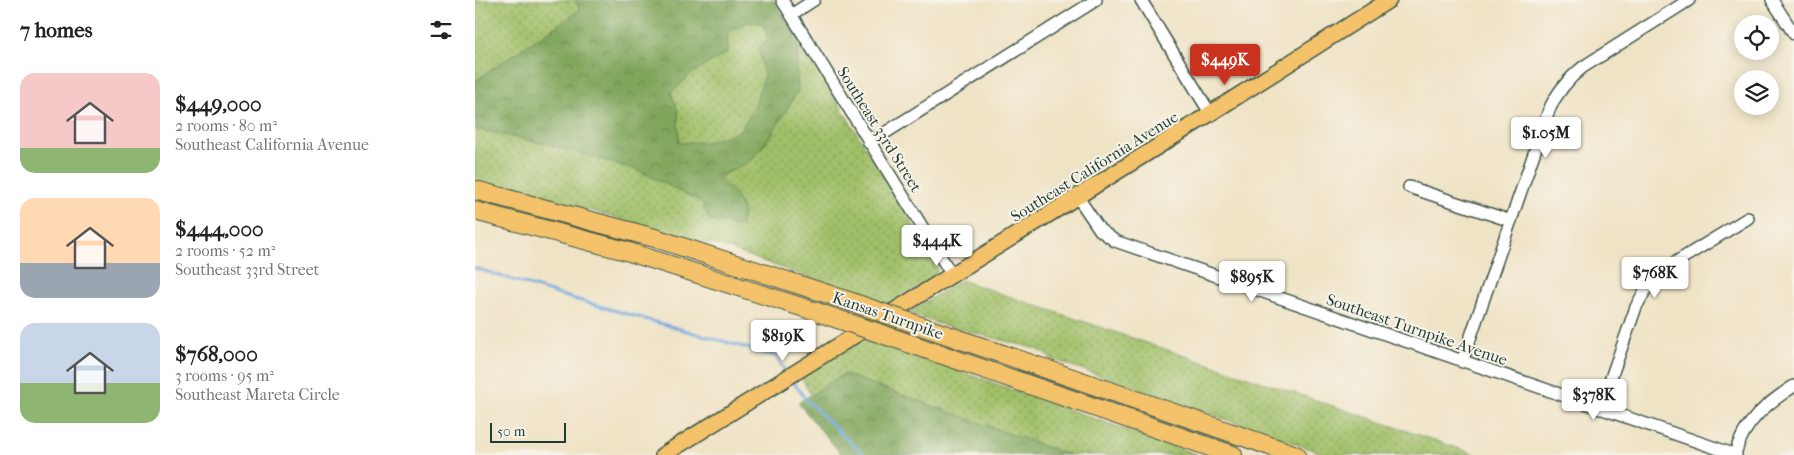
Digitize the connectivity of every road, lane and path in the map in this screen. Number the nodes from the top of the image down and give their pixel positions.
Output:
1 (781, 0) edge
2 (814, 0) edge
3 (1096, 0) edge
4 (1141, 0) edge
5 (1389, 0) edge
6 (1689, 0) edge
7 (1773, 0) edge
8 (791, 15) junction
9 (1794, 34) edge
10 (1210, 113) junction
11 (869, 143) junction
12 (1409, 186) dead end
13 (475, 190) edge
14 (1077, 196) junction
15 (475, 212) edge
16 (1748, 218) dead end
17 (1511, 221) junction
18 (952, 275) junction
19 (1462, 362) junction
20 (1794, 386) edge
21 (1600, 408) junction
22 (663, 455) edge
23 (1233, 455) edge
24 (1297, 455) edge
25 (1735, 455) edge

1 - 8 street, Southeast 33rd Street
2 - 8 street
3 - 11 street
4 - 10 street
5 - 10 main road, Southeast California Avenue
6 - 17 street
7 - 9 street
8 - 11 street, Southeast 33rd Street
10 - 14 main road, Southeast California Avenue
11 - 18 street, Southeast 33rd Street
12 - 17 street
13 - 24 highway, Kansas Turnpike, bridge
14 - 18 main road, Southeast California Avenue
14 - 19 street, Southeast Turnpike Avenue
15 - 23 highway, Kansas Turnpike, bridge
16 - 21 street
17 - 19 street
18 - 22 main road, Southeast California Avenue
19 - 21 street, Southeast Turnpike Avenue
20 - 25 street
21 - 25 street, Southeast Turnpike Avenue

